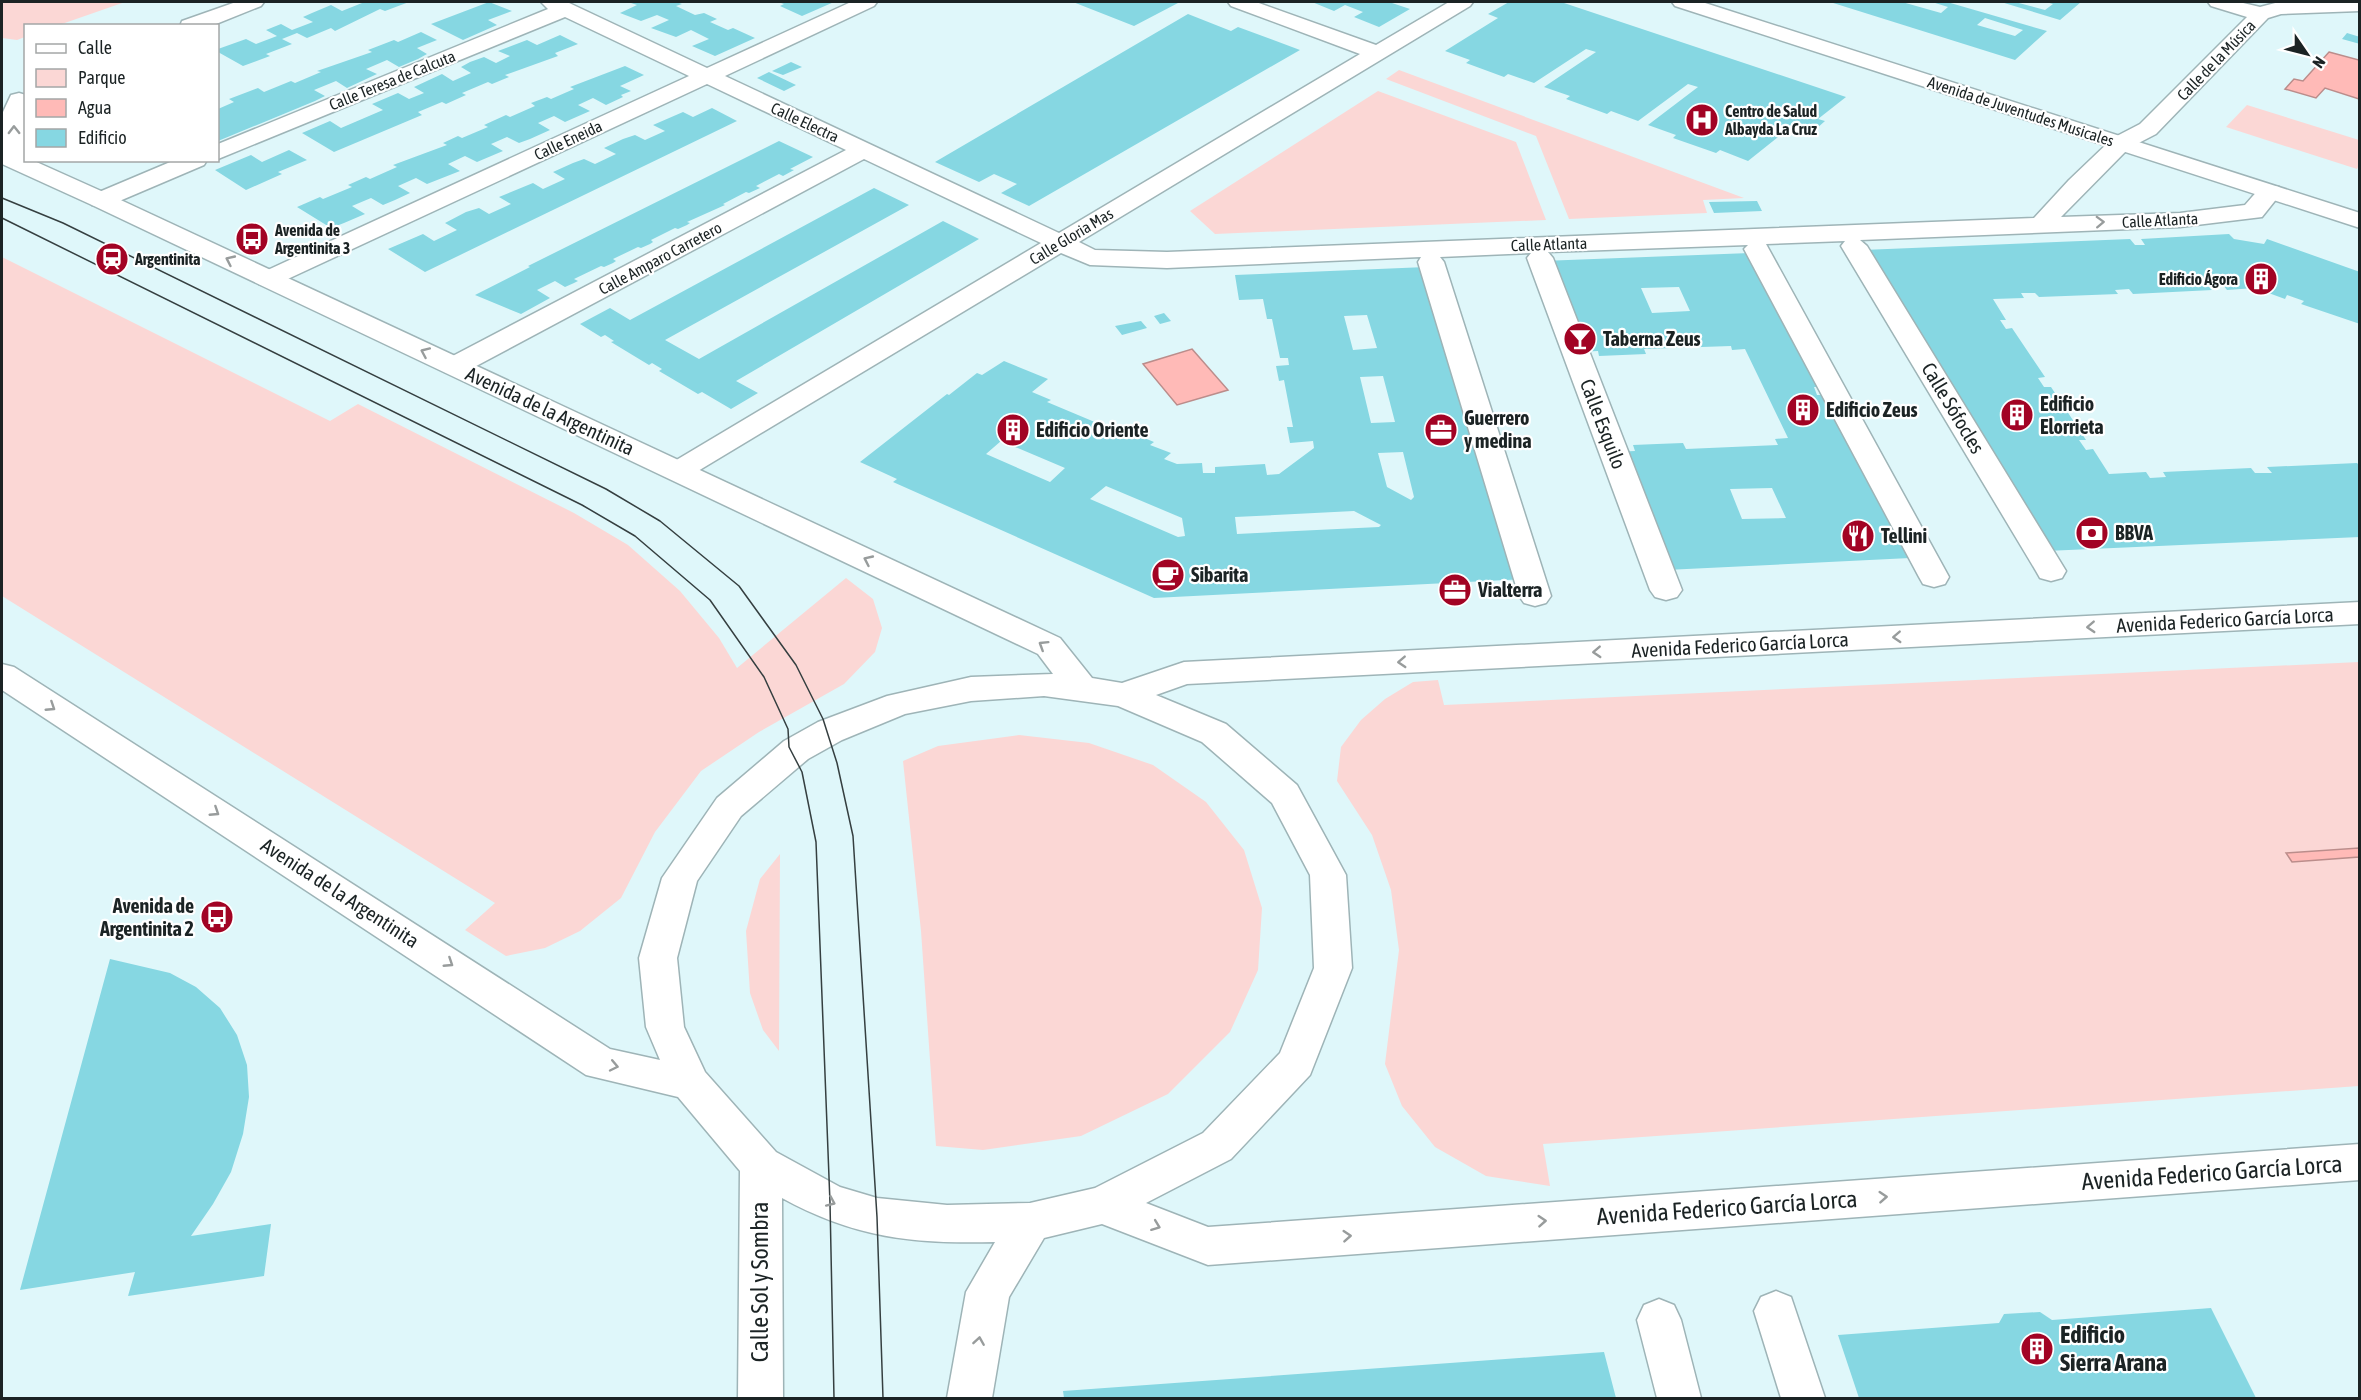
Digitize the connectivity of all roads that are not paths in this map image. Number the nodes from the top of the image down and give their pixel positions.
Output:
1 (254, 2) edge
2 (867, 2) edge
3 (1238, 2) edge
4 (1463, 2) edge
5 (1682, 2) edge
6 (2218, 2) edge
7 (558, 5) edge
8 (2360, 5) edge
9 (2261, 14) junction
10 (195, 24) edge
11 (1377, 53) junction
12 (707, 76) junction
13 (15, 94) edge
14 (2121, 144) junction
15 (864, 150) junction
16 (219, 152) edge
17 (8, 158) edge
18 (191, 162) edge
19 (2270, 192) junction
20 (101, 200) junction
21 (2360, 221) edge
22 (2042, 224) junction
23 (1059, 243) junction
24 (1854, 246) dead end
25 (1757, 249) dead end
26 (1540, 258) dead end
27 (1431, 262) dead end
28 (268, 279) junction
29 (455, 366) junction
30 (678, 471) junction
31 (2051, 571) dead end
32 (1934, 577) dead end
33 (1666, 590) dead end
34 (1535, 596) dead end
35 (2360, 613) edge
36 (2, 675) edge
37 (1082, 688) junction
38 (1124, 695) junction
39 (690, 1083) junction
40 (2360, 1162) edge
41 (760, 1165) junction
42 (1102, 1205) junction
43 (1030, 1222) junction
44 (1776, 1311) dead end
45 (1659, 1320) dead end
46 (760, 1398) edge
47 (970, 1398) edge
48 (1679, 1398) edge
49 (1803, 1398) edge

1 - 10 street
2 - 12 street, Calle Eneida
3 - 11 street
4 - 11 street, Calle Gloria Mas
5 - 14 street, Avenida de Juventudes Musicales
6 - 9 street
7 - 12 street, Calle Electra
7 - 16 street, Calle Teresa de Calcuta
8 - 9 street, Calle de la Música
9 - 14 street, Calle de la Música
11 - 23 street, Calle Gloria Mas
12 - 15 street, Calle Electra
12 - 28 street, Calle Eneida
17 -> 13 street
14 - 19 street, Avenida de Juventudes Musicales
14 - 22 street
15 - 23 street, Calle Electra
15 - 29 street, Calle Amparo Carretero
17 - 20 street, Avenida de la Argentinita
18 - 20 street
19 - 21 street, Avenida de Juventudes Musicales
22 -> 19 street, Calle Atlanta
28 -> 20 street, Avenida de la Argentinita
22 - 23 street, Calle Atlanta
23 - 30 street, Calle Gloria Mas
24 - 31 street, Calle Sófocles
25 - 32 street
26 - 33 street, Calle Esquilo
27 - 34 street
29 -> 28 street, Avenida de la Argentinita
29 - 30 street, Avenida de la Argentinita
37 -> 30 street, Avenida de la Argentinita
35 -> 38 street, Avenida Federico García Lorca
36 -> 39 street, Avenida de la Argentinita
37 - 38 street
37 - 39 street
38 - 42 street
39 - 41 street
42 -> 40 street, Avenida Federico García Lorca
41 -> 43 street
41 - 46 street, Calle Sol y Sombra
42 - 43 street
47 -> 43 street
44 - 49 street
45 - 48 street

